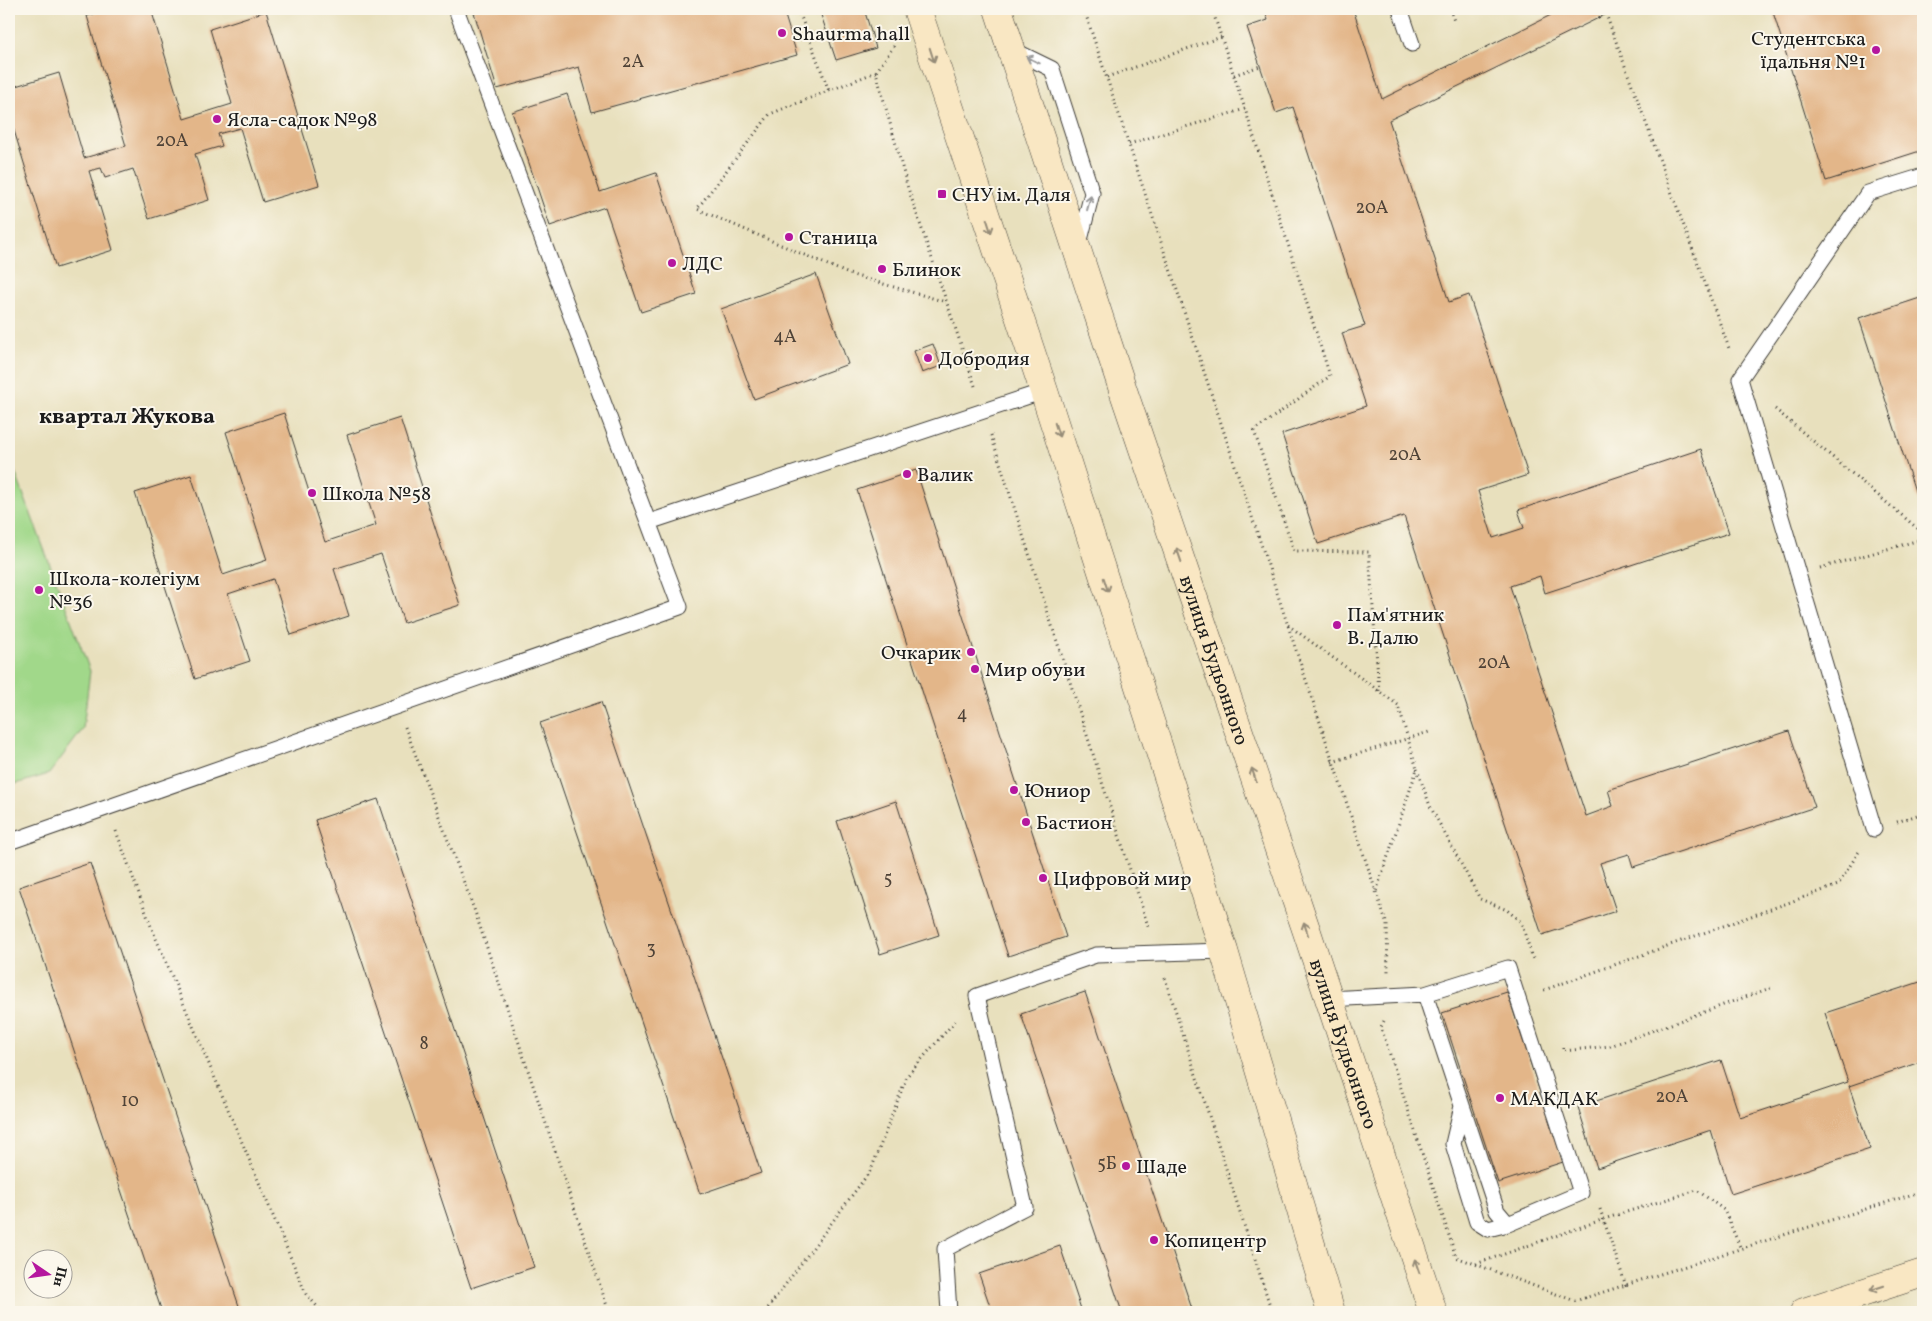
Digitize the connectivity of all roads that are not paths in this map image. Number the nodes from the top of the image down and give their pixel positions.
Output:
1 (456, 9) edge
2 (917, 9) edge
3 (998, 9) edge
4 (1400, 9) edge
5 (1412, 44) dead end
6 (1923, 176) edge
7 (1044, 391) junction
8 (649, 522) junction
9 (1874, 829) road end
10 (9, 842) edge
11 (1224, 950) junction
12 (1424, 994) junction
13 (1328, 999) junction
14 (1462, 1106) junction
15 (1508, 1224) junction
16 (1923, 1273) edge
17 (949, 1312) edge
18 (1331, 1312) edge
19 (1433, 1312) edge
20 (1804, 1312) edge

1 - 8 lane
2 -> 7 main road
13 -> 3 main road, вулиця Будьонного
4 - 5 lane
6 - 9 lane
7 - 8 lane
7 -> 11 main road
8 - 10 lane
11 - 17 lane
11 - 18 main road
12 - 13 lane
12 - 14 lane
12 - 15 lane
19 -> 13 main road, вулиця Будьонного
14 - 15 lane
14 - 15 lane
16 -> 20 main road

